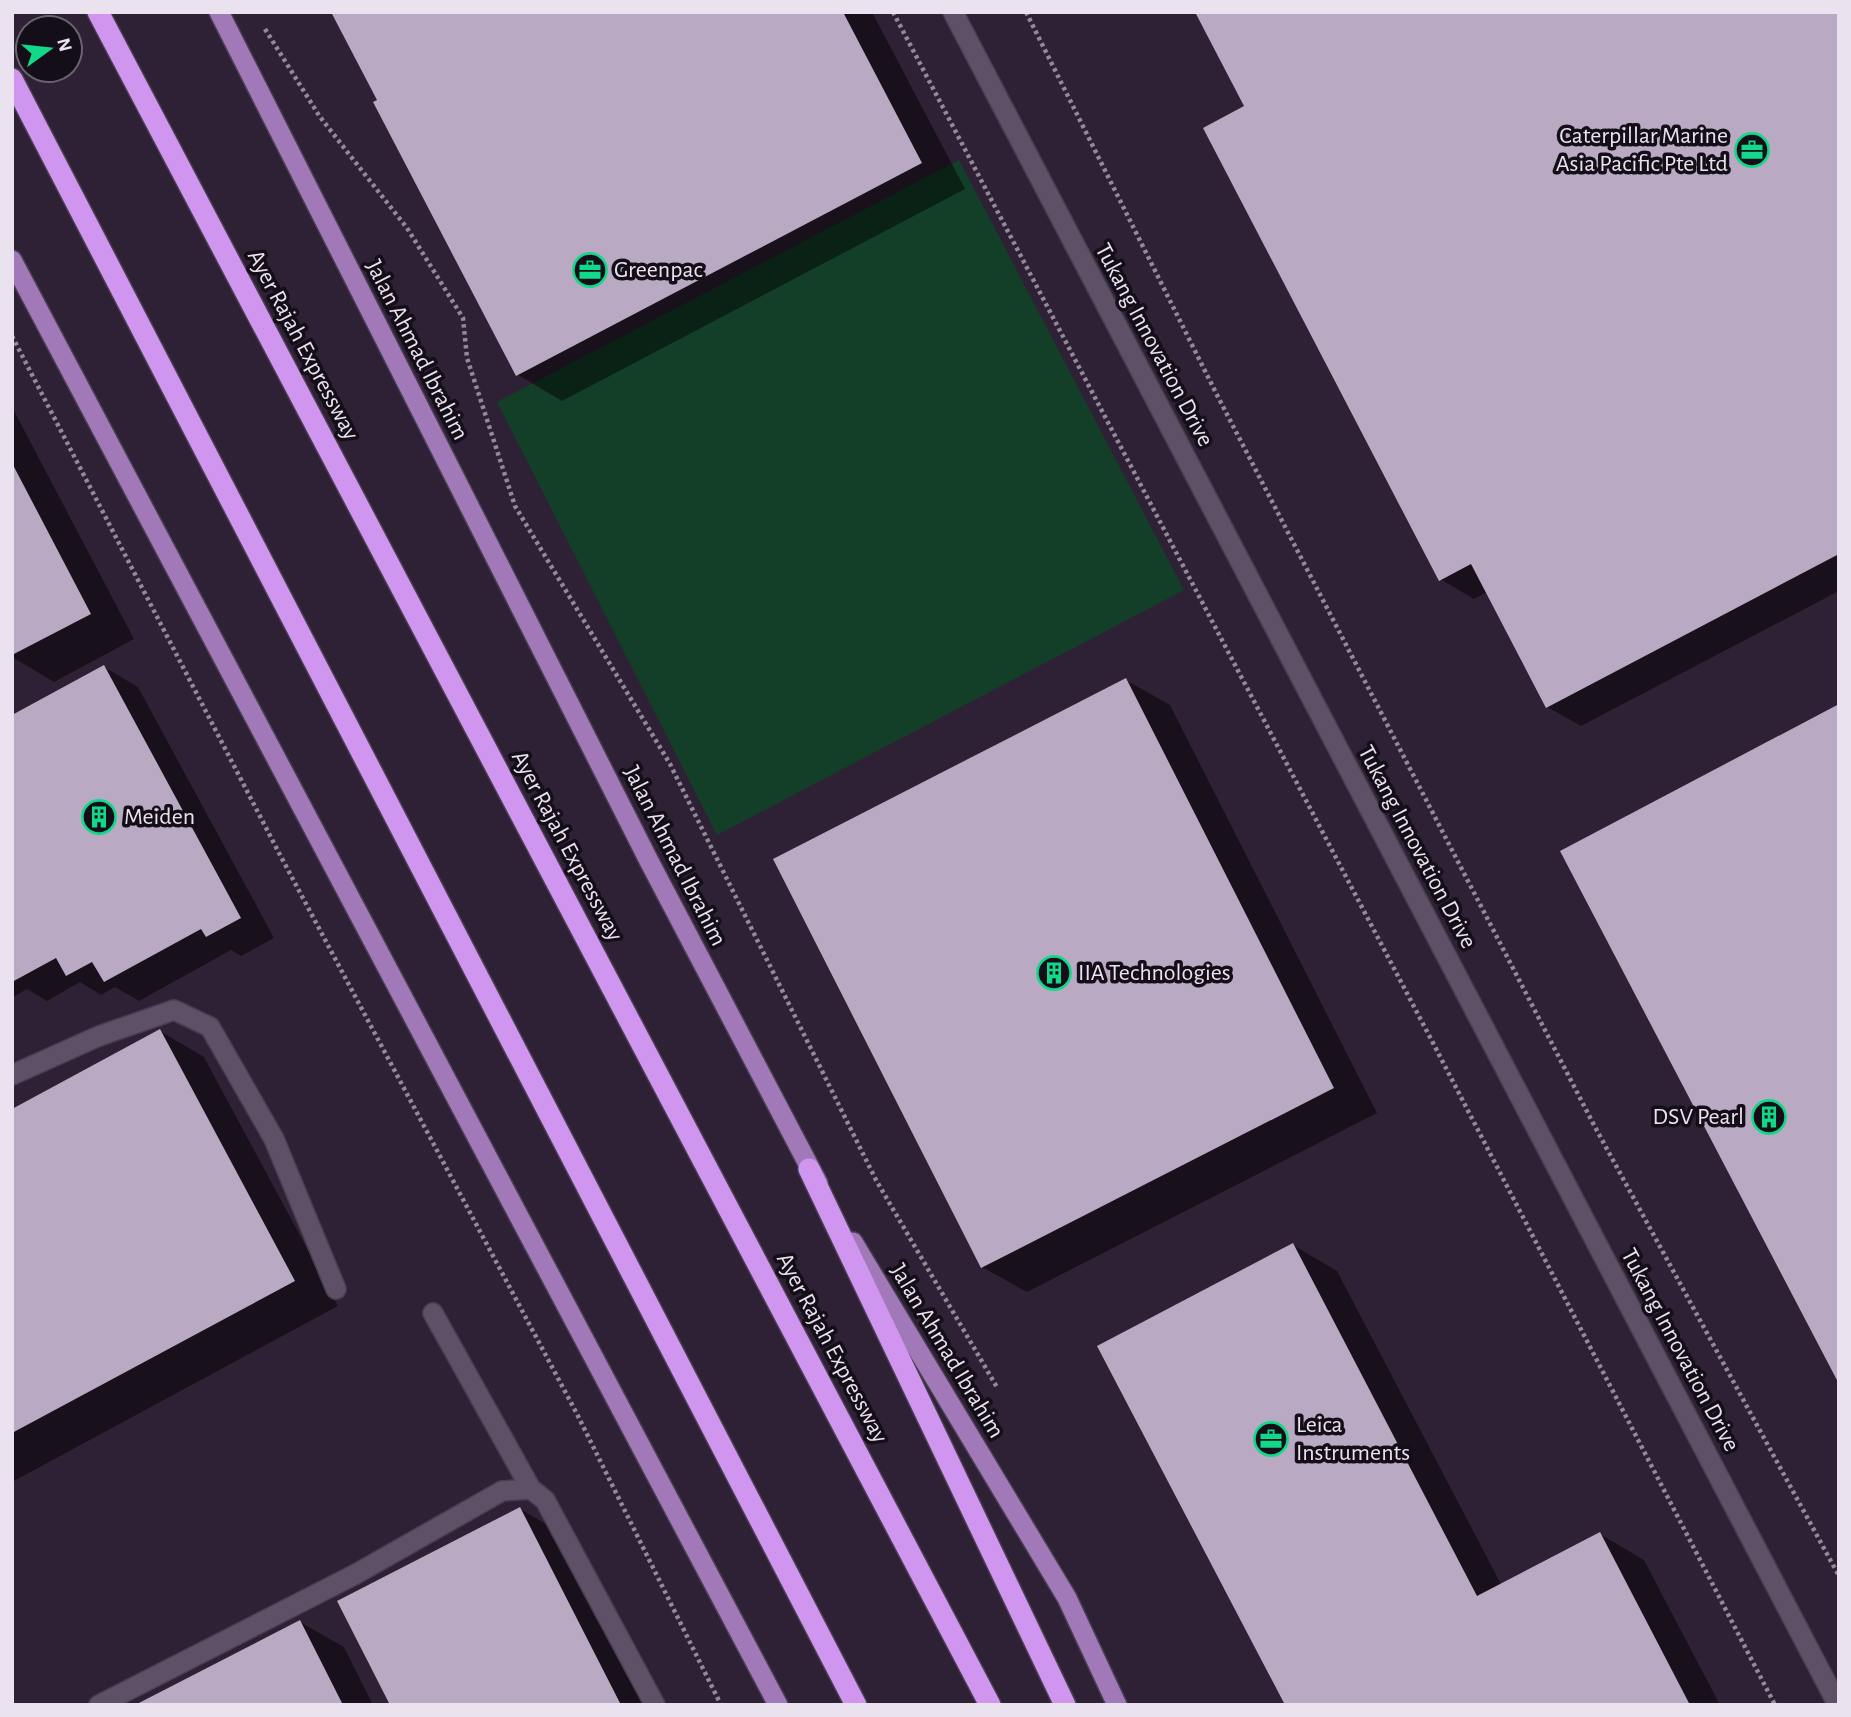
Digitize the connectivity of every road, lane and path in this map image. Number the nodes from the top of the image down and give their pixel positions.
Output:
1 (98, 12) edge
2 (219, 12) edge
3 (893, 12) edge
4 (953, 12) edge
5 (1026, 12) edge
6 (261, 23) dead end
7 (12, 79) edge
8 (12, 260) edge
9 (12, 336) edge
10 (12, 1074) edge
11 (809, 1169) junction
12 (336, 1289) dead end
13 (432, 1314) dead end
14 (998, 1389) dead end
15 (531, 1489) junction
16 (1839, 1576) edge
17 (99, 1705) edge
18 (655, 1705) edge
19 (721, 1705) edge
20 (778, 1705) edge
21 (856, 1705) edge
22 (990, 1705) edge
23 (1065, 1705) edge
24 (1117, 1705) edge
25 (1775, 1705) edge
26 (1838, 1705) edge

1 - 22 highway, Ayer Rajah Expressway
2 - 11 main road, Jalan Ahmad Ibrahim
3 - 25 path
4 - 26 street, Tukang Innovation Drive
5 - 16 path
6 - 14 path
7 - 21 highway
8 - 20 main road
9 - 19 path
10 - 12 street
11 - 23 highway
11 - 24 main road, Jalan Ahmad Ibrahim
13 - 15 street
15 - 17 street
15 - 18 street

